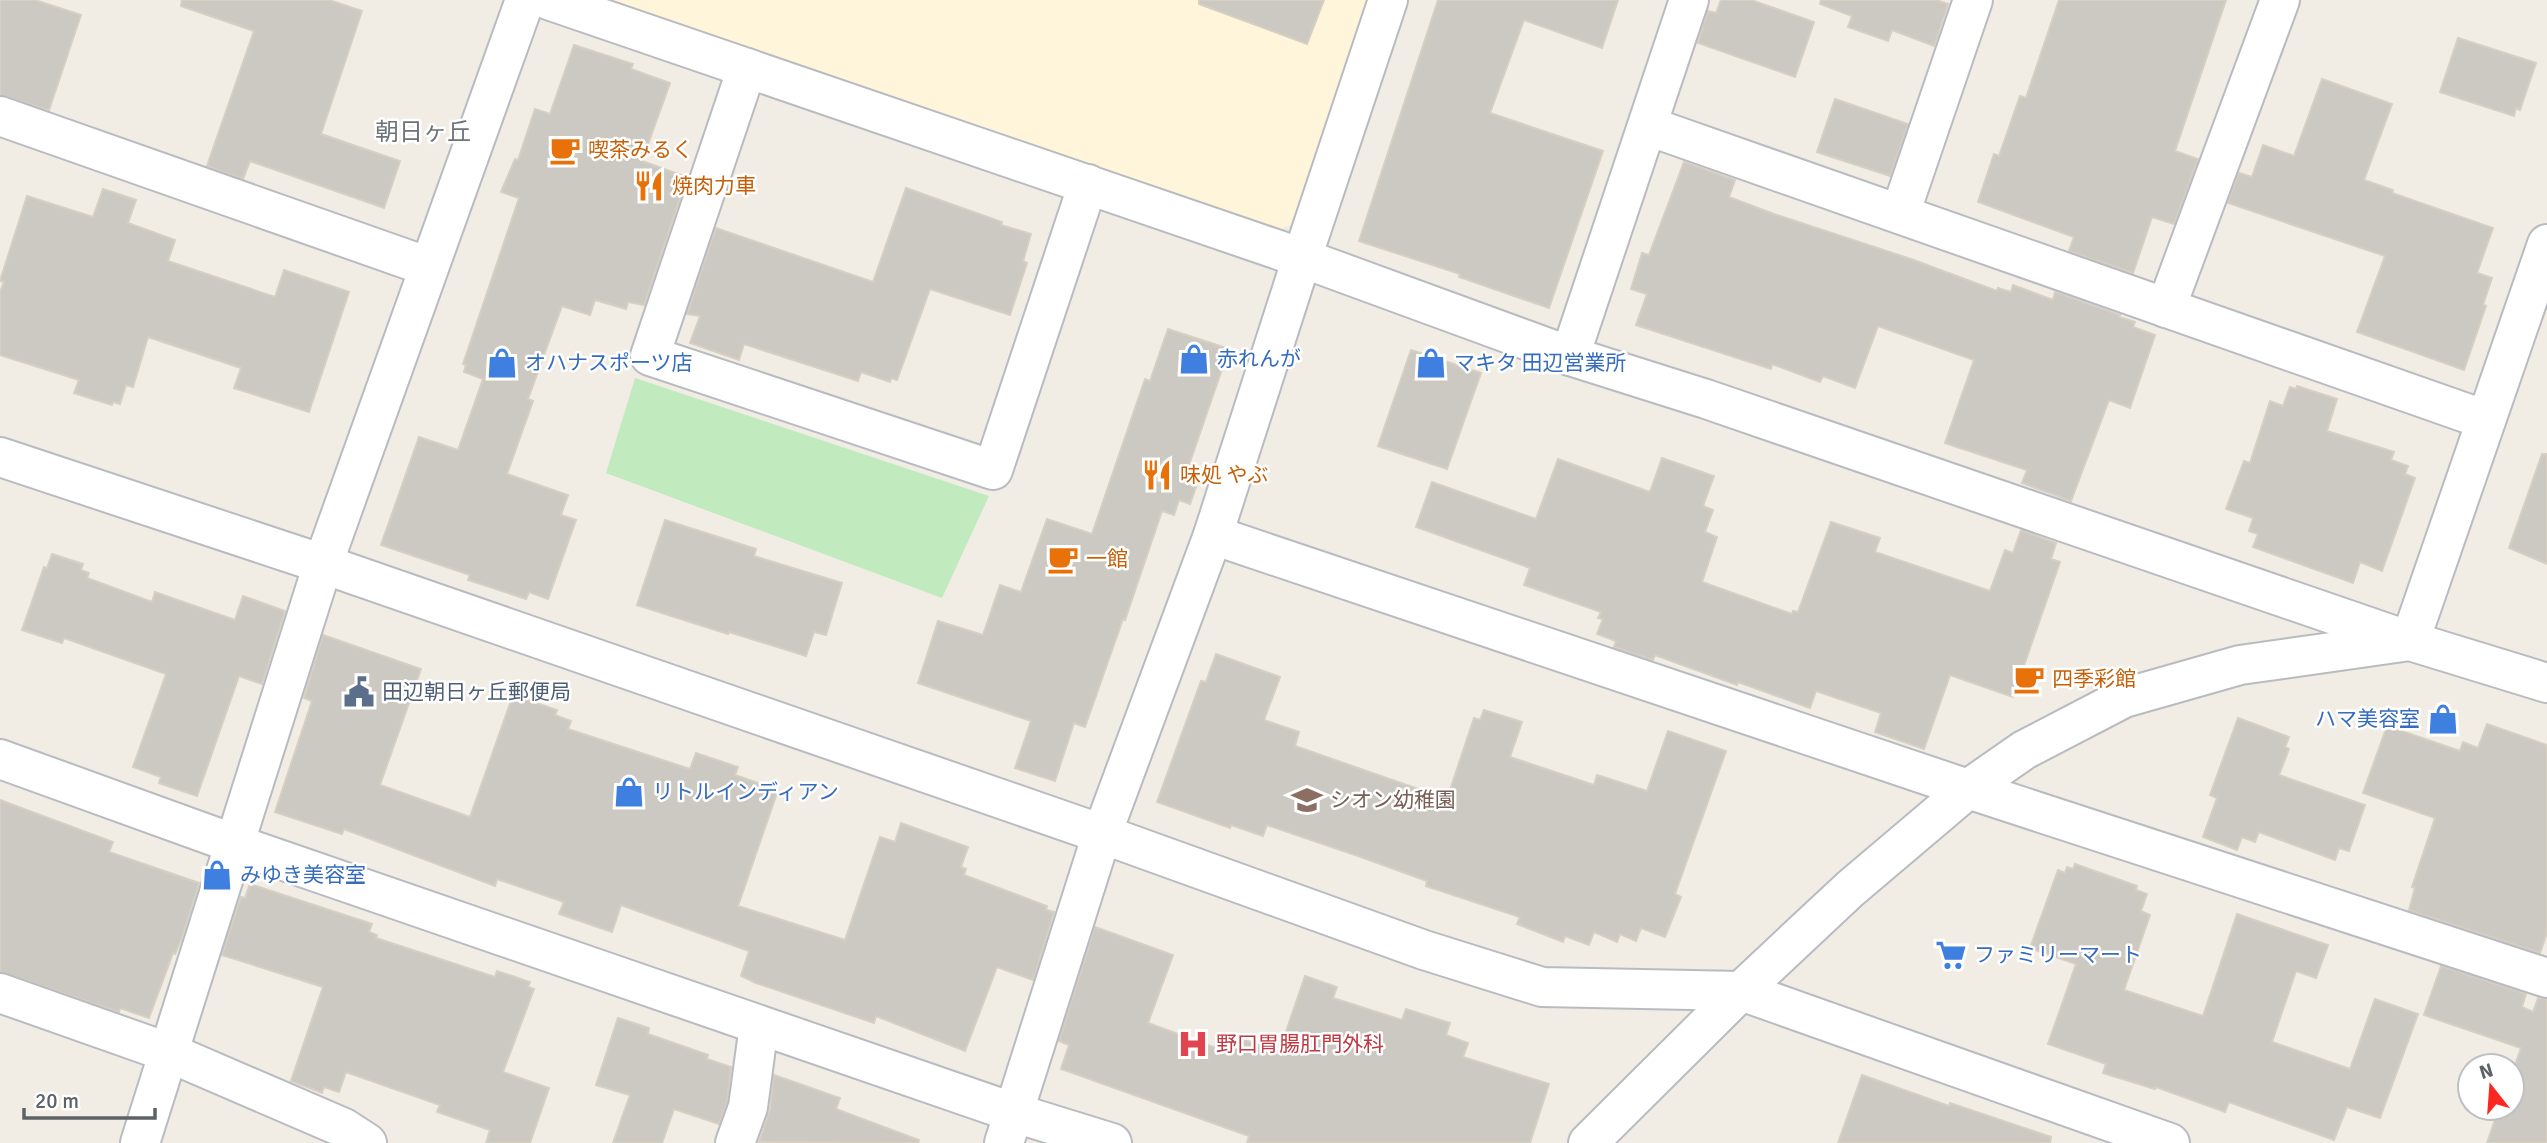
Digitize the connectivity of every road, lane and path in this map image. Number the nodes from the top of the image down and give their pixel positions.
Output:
1 (525, 0) edge
2 (548, 0) edge
3 (1388, 0) edge
4 (1689, 0) edge
5 (1973, 0) edge
6 (2280, 0) edge
7 (747, 68) junction
8 (0, 116) edge
9 (1648, 126) junction
10 (1088, 184) junction
11 (1899, 214) junction
12 (2547, 244) edge
13 (1301, 258) junction
14 (429, 267) junction
15 (2166, 308) junction
16 (1570, 356) junction
17 (2486, 420) junction
18 (0, 457) edge
19 (1213, 535) junction
20 (323, 564) junction
21 (2410, 641) junction
22 (2547, 683) edge
23 (0, 759) edge
24 (1968, 789) junction
25 (1102, 834) junction
26 (235, 844) junction
27 (2547, 978) edge
28 (1741, 991) junction
29 (0, 993) edge
30 (759, 1025) junction
31 (170, 1053) junction
32 (1009, 1128) edge
33 (140, 1143) edge
34 (368, 1143) edge
35 (735, 1143) edge
36 (1112, 1143) edge
37 (1588, 1143) edge
38 (2170, 1143) edge

1 - 14 street
2 - 7 street
3 - 13 street
4 - 9 street
5 - 11 street
6 - 15 street
7 - 10 street
7 - 10 street
8 - 14 street
9 - 11 street
9 - 16 street
10 - 13 street
11 - 15 street
12 - 17 street
13 - 16 street
13 - 19 street
14 - 20 street
15 - 17 street
16 - 21 street
17 - 21 street
18 - 20 street
19 - 24 street
19 - 25 street
20 - 25 street
20 - 26 street
21 - 22 street
21 - 24 street
23 - 26 street
24 - 27 street
24 - 28 street
25 - 28 street
25 - 32 street
26 - 30 street
26 - 31 street
28 - 37 street
28 - 38 street
29 - 31 street
30 - 32 street
30 - 35 street
31 - 33 street
31 - 34 street
32 - 36 street

